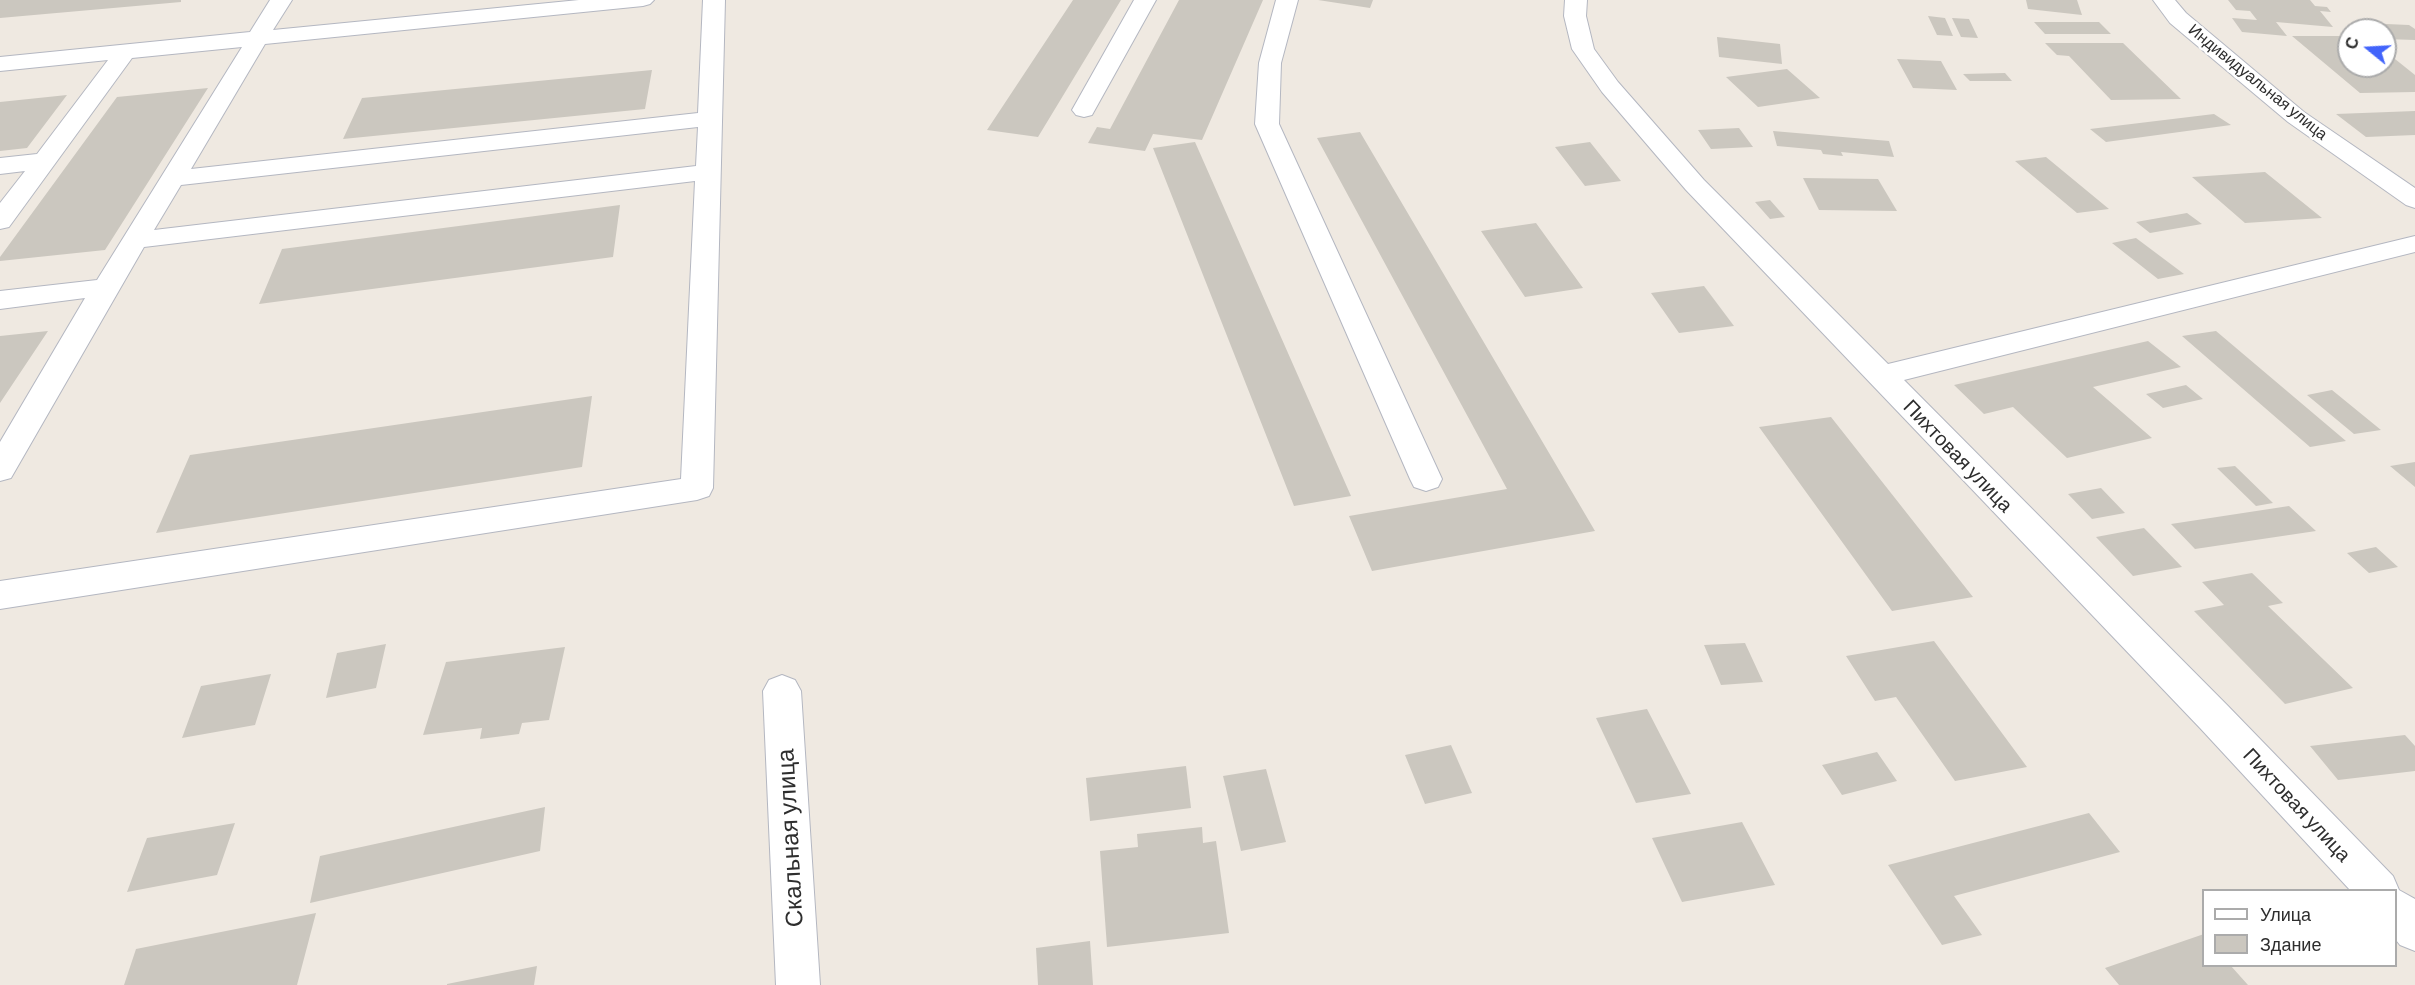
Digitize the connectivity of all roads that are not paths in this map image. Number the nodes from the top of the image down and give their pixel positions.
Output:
1 (281, 0) edge
2 (643, 0) edge
3 (714, 0) edge
4 (1145, 0) edge
5 (1287, 0) edge
6 (1576, 0) edge
7 (2164, 0) edge
8 (259, 38) junction
9 (125, 52) junction
10 (0, 64) edge
11 (1084, 110) dead end
12 (709, 119) junction
13 (45, 161) junction
14 (0, 166) edge
15 (707, 172) junction
16 (174, 177) junction
17 (2415, 200) edge
18 (0, 222) edge
19 (135, 240) junction
20 (2415, 244) edge
21 (106, 287) junction
22 (0, 300) edge
23 (1880, 375) junction
24 (0, 470) edge
25 (1426, 480) dead end
26 (0, 595) edge
27 (782, 691) dead end
28 (2376, 889) edge
29 (2397, 910) edge
30 (2415, 930) edge
31 (798, 985) edge

1 - 8 street
2 - 8 street
3 - 12 street
4 - 11 street
5 - 25 street
6 - 23 street, Пихтовая улица
7 - 17 street, Индивидуальная улица
8 - 9 street
8 - 16 street
9 - 10 street
9 - 13 street
12 - 15 street
12 - 16 street
13 - 14 street
13 - 18 street
15 - 19 street
15 - 26 street
16 - 19 street
19 - 21 street
20 - 23 street
21 - 22 street
21 - 24 street
23 - 28 street, Пихтовая улица
27 - 31 street, Скальная улица
29 - 30 street

